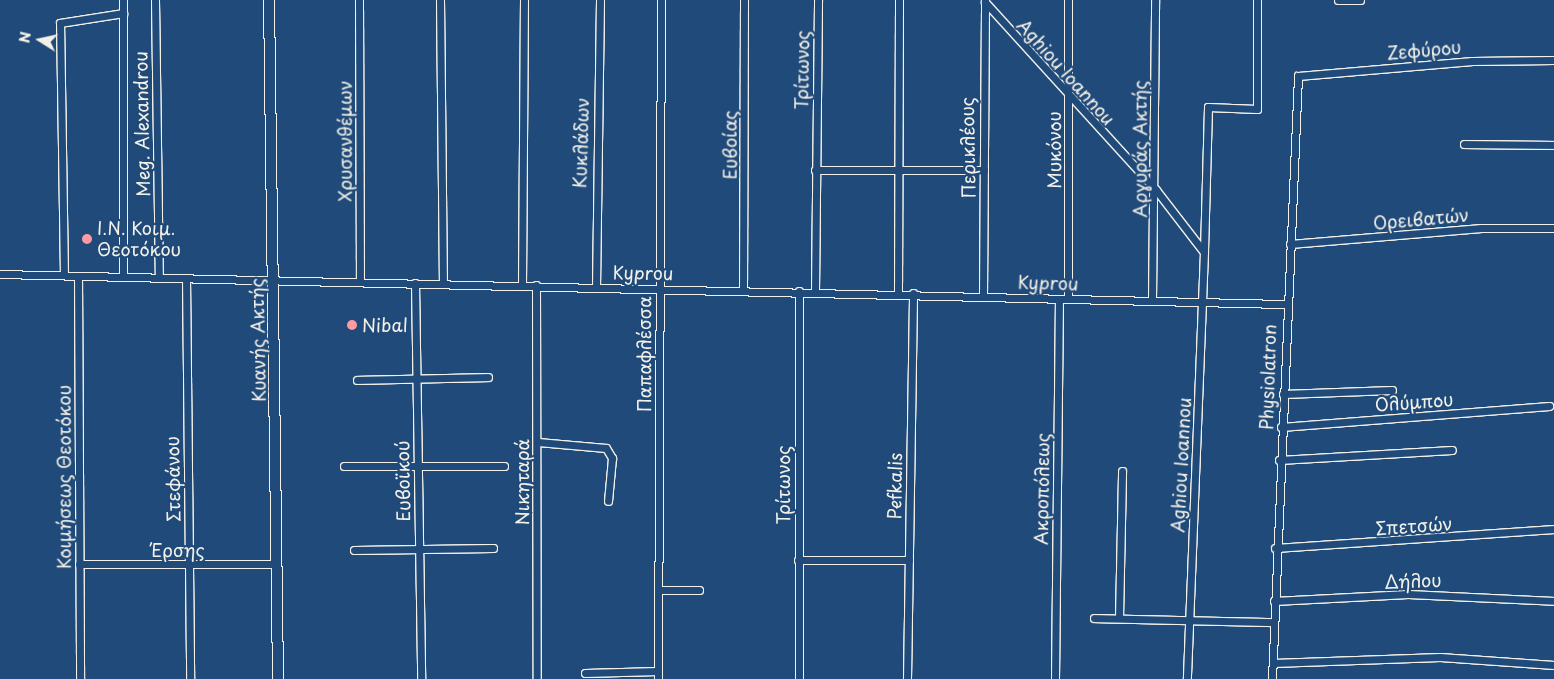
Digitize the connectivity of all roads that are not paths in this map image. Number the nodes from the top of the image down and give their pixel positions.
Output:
1 (123, 0) edge
2 (155, 0) edge
3 (269, 0) edge
4 (359, 0) edge
5 (440, 0) edge
6 (524, 0) edge
7 (600, 0) edge
8 (661, 0) edge
9 (744, 0) edge
10 (818, 0) edge
11 (899, 0) edge
12 (1068, 0) edge
13 (1155, 0) edge
14 (1257, 0) edge
15 (1338, 0) edge
16 (1360, 0) edge
17 (985, 1) edge
18 (122, 13) junction
19 (1554, 60) edge
20 (1298, 76) joint
21 (1069, 99) junction
22 (1464, 144) dead end
23 (1554, 146) edge
24 (815, 170) junction
25 (900, 170) junction
26 (984, 170) junction
27 (1156, 190) junction
28 (1554, 228) edge
29 (1290, 244) junction
30 (1204, 252) junction
31 (0, 274) edge
32 (64, 275) junction
33 (78, 276) junction
34 (123, 276) junction
35 (159, 277) junction
36 (186, 278) junction
37 (273, 280) junction
38 (360, 282) junction
39 (416, 283) junction
40 (443, 283) junction
41 (522, 285) junction
42 (536, 285) junction
43 (596, 286) junction
44 (659, 288) junction
45 (743, 290) junction
46 (799, 291) junction
47 (815, 291) junction
48 (898, 293) junction
49 (913, 293) junction
50 (983, 295) junction
51 (1058, 299) junction
52 (1068, 299) junction
53 (1152, 299) junction
54 (1203, 299) junction
55 (1285, 304) junction
56 (488, 377) dead end
57 (416, 378) junction
58 (357, 380) dead end
59 (1392, 390) dead end
60 (1283, 394) junction
61 (1549, 406) dead end
62 (1281, 427) junction
63 (538, 442) junction
64 (1452, 450) dead end
65 (1279, 460) junction
66 (344, 466) dead end
67 (418, 466) junction
68 (504, 466) dead end
69 (1122, 471) dead end
70 (608, 502) dead end
71 (1554, 529) edge
72 (493, 548) dead end
73 (1275, 548) junction
74 (354, 550) dead end
75 (419, 550) junction
76 (798, 560) junction
77 (909, 560) junction
78 (79, 564) junction
79 (276, 564) junction
80 (189, 566) junction
81 (659, 590) junction
82 (699, 590) dead end
83 (1274, 601) junction
84 (1554, 601) edge
85 (1094, 618) dead end
86 (1119, 618) junction
87 (1190, 620) junction
88 (1274, 622) junction
89 (1273, 663) junction
90 (1554, 665) edge
91 (658, 671) junction
92 (585, 673) dead end
93 (80, 679) edge
94 (190, 679) edge
95 (278, 679) edge
96 (421, 679) edge
97 (537, 679) edge
98 (658, 679) edge
99 (799, 679) edge
100 (907, 679) edge
101 (1054, 679) edge
102 (1187, 679) edge
103 (1272, 679) edge

1 - 18 street
2 - 35 street, Meg. Alexandrou
3 - 37 street, Κυανής Ακτής
4 - 38 street, Χρυσανθέμων
5 - 40 street
6 - 41 street
7 - 43 street, Κυκλάδων
8 - 44 street, Παπαφλέσσα
9 - 45 street, Ευβοίας
10 - 24 street, Τρίτωνος
11 - 25 street
12 - 21 street, Μυκόνου
13 - 27 street, Αργυράς Ακτής
14 - 30 street, Aghiou Ioannou
15 - 16 street
17 - 21 street, Aghiou Ioannou
17 - 26 street, Περικλέους
18 - 32 street
18 - 34 street
19 - 20 street, Ζεφύρου
20 - 29 street, Physiolatron
21 - 27 street, Aghiou Ioannou
21 - 52 street, Μυκόνου
22 - 23 street
24 - 25 street
24 - 47 street, Τρίτωνος
25 - 26 street
25 - 48 street
26 - 50 street, Περικλέους
27 - 30 street, Aghiou Ioannou
27 - 53 street, Αργυράς Ακτής
28 - 29 street, Ορειβατών
29 - 55 street, Physiolatron
30 - 54 street, Aghiou Ioannou
31 - 32 street, Kyprou
32 - 33 street, Kyprou
33 - 34 street, Kyprou
33 - 78 street, Κοιμήσεως Θεοτόκου
34 - 35 street, Kyprou
35 - 36 street, Kyprou
36 - 37 street, Kyprou
36 - 80 street, Στεφάνου
37 - 38 street, Kyprou
37 - 79 street, Κυανής Ακτής
38 - 39 street, Kyprou
39 - 40 street, Kyprou
39 - 57 street, Ευβοϊκού
40 - 41 street, Kyprou
41 - 42 street, Kyprou
42 - 43 street, Kyprou
42 - 63 street, Νικηταρά
43 - 44 street, Kyprou
44 - 45 street, Kyprou
44 - 81 street, Παπαφλέσσα
45 - 46 street, Kyprou
46 - 47 street, Kyprou
46 - 76 street, Τρίτωνος
47 - 48 street, Kyprou
48 - 49 street, Kyprou
49 - 50 street, Kyprou
49 - 77 street, Pefkalis
50 - 51 street, Kyprou
51 - 52 street, Kyprou
51 - 101 street, Ακροπόλεως
52 - 53 street, Kyprou
53 - 54 street, Kyprou
54 - 55 street, Kyprou
54 - 87 street, Aghiou Ioannou
55 - 60 street, Physiolatron
56 - 57 street
57 - 58 street
57 - 67 street, Ευβοϊκού
59 - 60 street
60 - 62 street, Physiolatron
61 - 62 street, Ολύμπου
62 - 65 street, Physiolatron
63 - 70 street
63 - 97 street, Νικηταρά
64 - 65 street
65 - 73 street, Physiolatron
66 - 67 street
67 - 68 street
67 - 75 street, Ευβοϊκού
69 - 86 street
71 - 73 street, Σπετσών
72 - 75 street
73 - 83 street, Physiolatron
74 - 75 street
75 - 96 street, Ευβοϊκού
76 - 77 street
76 - 99 street, Τρίτωνος
77 - 100 street, Pefkalis
78 - 80 street, Έρσης
78 - 93 street, Κοιμήσεως Θεοτόκου
79 - 80 street, Έρσης
79 - 95 street, Κυανής Ακτής
80 - 94 street, Στεφάνου
81 - 82 street
81 - 91 street, Παπαφλέσσα
83 - 84 street, Δήλου
83 - 88 street, Physiolatron
85 - 86 street
86 - 87 street
87 - 88 street
87 - 102 street, Aghiou Ioannou
88 - 89 street, Physiolatron
89 - 90 street
89 - 103 street, Physiolatron
91 - 92 street
91 - 98 street, Παπαφλέσσα

